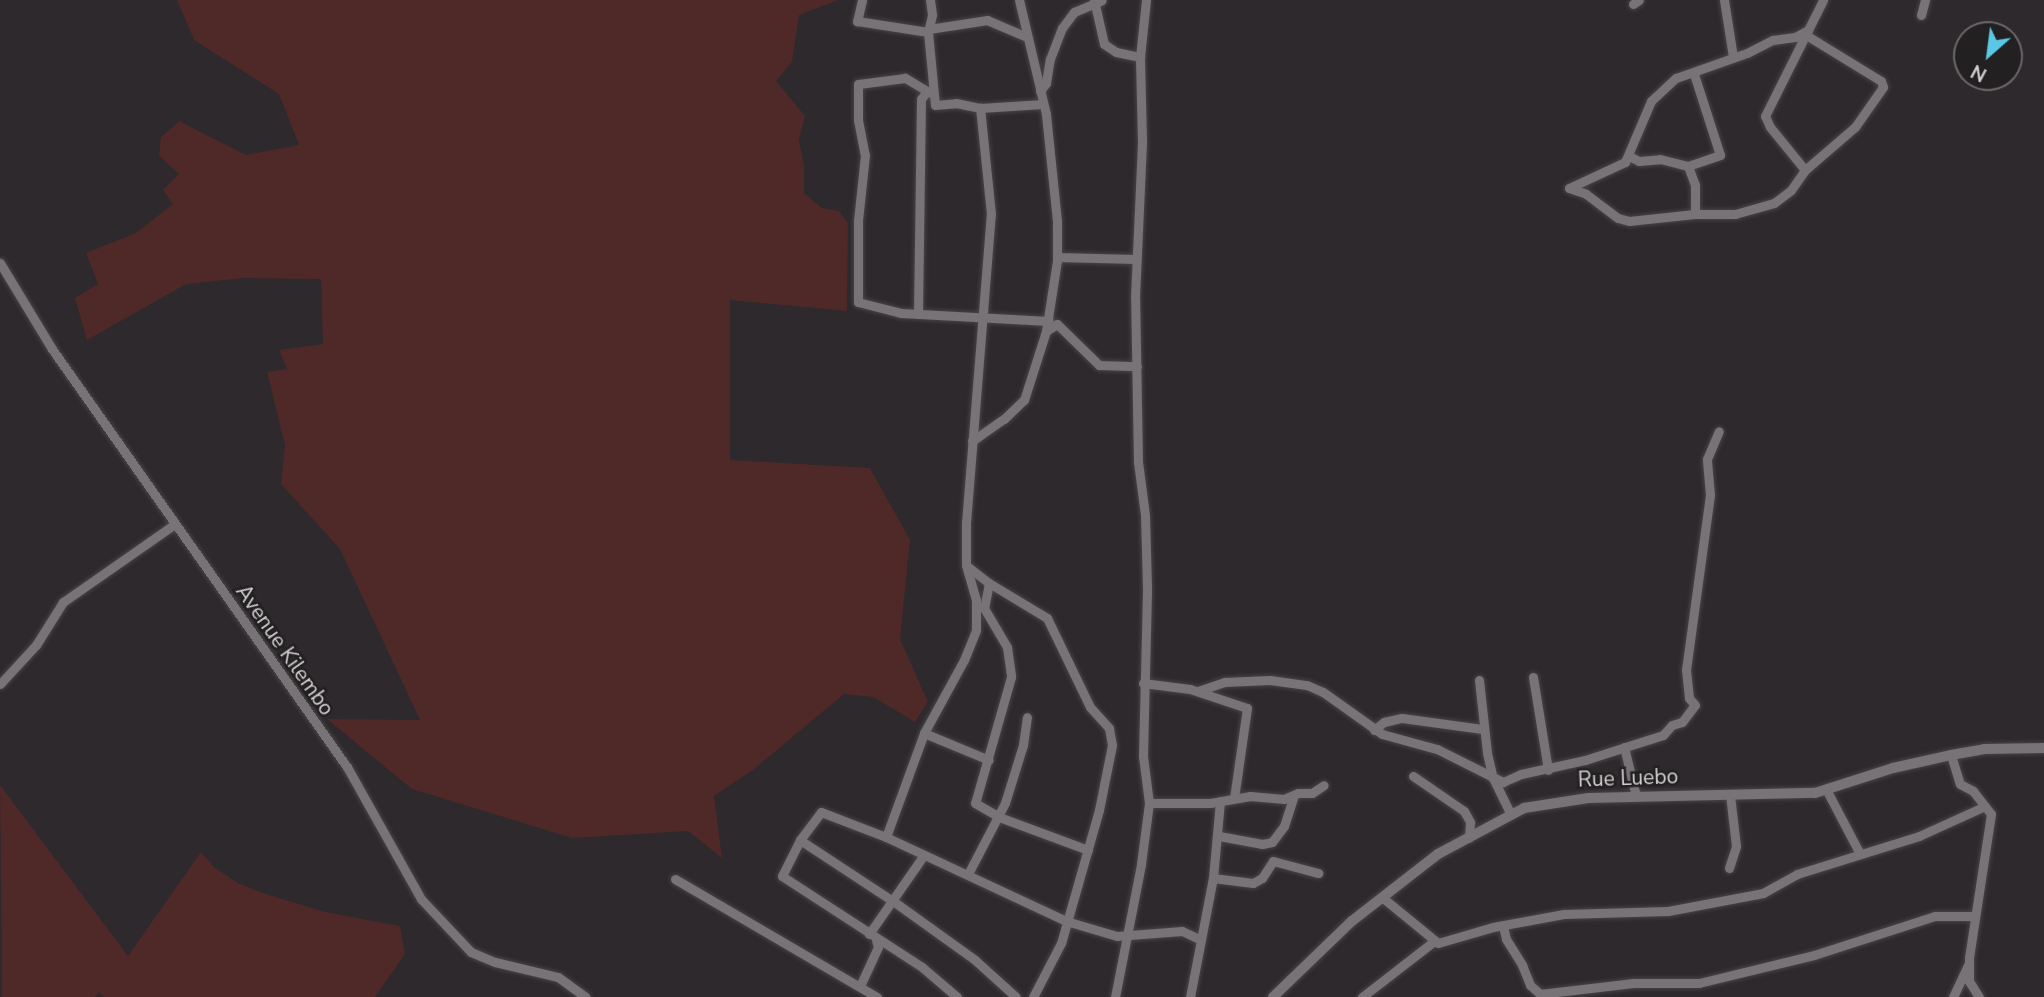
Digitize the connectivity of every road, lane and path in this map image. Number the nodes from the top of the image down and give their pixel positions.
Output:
1 (862, 0) edge
2 (932, 0) edge
3 (1019, 0) edge
4 (1146, 0) edge
5 (1724, 0) edge
6 (1823, 0) edge
7 (1926, 0) edge
8 (1097, 1) edge
9 (1921, 15) dead end
10 (928, 30) junction
11 (1807, 33) junction
12 (1027, 37) junction
13 (1140, 57) junction
14 (1734, 57) junction
15 (1694, 74) junction
16 (1040, 91) junction
17 (930, 92) junction
18 (1044, 104) junction
19 (980, 108) junction
20 (1629, 156) junction
21 (1688, 166) junction
22 (1805, 170) junction
23 (1695, 214) junction
24 (1057, 257) junction
25 (1136, 259) junction
26 (0, 263) edge
27 (918, 314) junction
28 (982, 318) junction
29 (1048, 326) junction
30 (1136, 366) junction
31 (1719, 432) dead end
32 (972, 440) junction
33 (175, 524) junction
34 (966, 565) junction
35 (989, 583) junction
36 (1533, 677) dead end
37 (1479, 680) dead end
38 (1143, 682) junction
39 (1224, 682) junction
40 (0, 684) edge
41 (1198, 691) junction
42 (1232, 701) junction
43 (1027, 717) dead end
44 (1482, 729) junction
45 (1374, 730) junction
46 (924, 733) junction
47 (1624, 747) junction
48 (2044, 748) edge
49 (1951, 755) junction
50 (989, 760) junction
51 (1548, 770) junction
52 (1413, 776) dead end
53 (1493, 778) junction
54 (1324, 785) dead end
55 (1827, 792) junction
56 (1730, 794) junction
57 (1294, 795) junction
58 (1636, 796) junction
59 (1234, 798) junction
60 (1220, 801) junction
61 (1149, 803) junction
62 (1984, 806) junction
63 (1510, 813) junction
64 (999, 817) junction
65 (1219, 836) junction
66 (886, 837) junction
67 (1469, 838) junction
68 (800, 840) junction
69 (1088, 850) junction
70 (1859, 852) junction
71 (924, 855) junction
72 (1730, 867) dead end
73 (1318, 873) dead end
74 (968, 874) junction
75 (1213, 878) junction
76 (675, 879) dead end
77 (1383, 898) junction
78 (893, 901) junction
79 (1974, 916) junction
80 (1066, 921) junction
81 (1503, 926) junction
82 (1127, 936) junction
83 (873, 937) junction
84 (1201, 940) junction
85 (1433, 942) junction
86 (1969, 964) junction
87 (860, 986) junction
88 (586, 997) edge
89 (877, 997) edge
90 (957, 997) edge
91 (1016, 997) edge
92 (1034, 997) edge
93 (1115, 997) edge
94 (1189, 997) edge
95 (1273, 997) edge
96 (1362, 997) edge
97 (1953, 997) edge
98 (1979, 997) edge

1 - 10 street
2 - 10 street
3 - 12 street
4 - 13 street
5 - 14 street
6 - 11 street
7 - 9 street
8 - 13 street
8 - 16 street
10 - 12 street
10 - 17 street
11 - 14 street
11 - 22 street
11 - 22 street
12 - 16 street
13 - 25 street
14 - 15 street
15 - 20 street
15 - 21 street
16 - 18 street
17 - 19 street
17 - 27 street
17 - 27 street
18 - 19 street
18 - 24 street
19 - 28 street
20 - 21 street
20 - 23 street
21 - 23 street
22 - 23 street
24 - 25 street
24 - 29 street
25 - 30 street
26 - 33 street, Avenue Kilembo
27 - 28 street
28 - 29 street
28 - 32 street
29 - 30 street
29 - 32 street
30 - 38 street
31 - 47 street
32 - 34 street
33 - 40 street
33 - 88 street, Avenue Kilembo
34 - 35 street
34 - 46 street
35 - 50 street
35 - 69 street
36 - 51 street
37 - 44 street
38 - 41 street
38 - 61 street
39 - 41 street
39 - 42 street
39 - 45 street
41 - 42 street
42 - 59 street
43 - 64 street
44 - 45 street
44 - 53 street
45 - 53 street
46 - 50 street
46 - 66 street
47 - 51 street
47 - 58 street
48 - 49 street, Rue Luebo
49 - 55 street, Rue Luebo
49 - 62 street
50 - 64 street
51 - 53 street
52 - 67 street
53 - 63 street
54 - 57 street
55 - 56 street, Rue Luebo
55 - 70 street
56 - 58 street, Rue Luebo
56 - 72 street
57 - 59 street
57 - 65 street
58 - 63 street, Rue Luebo
59 - 60 street
60 - 61 street
60 - 65 street
61 - 82 street
62 - 70 street
62 - 79 street
63 - 67 street, Rue Luebo
64 - 69 street
64 - 74 street
65 - 75 street
66 - 68 street
66 - 71 street
67 - 77 street, Rue Luebo
68 - 78 street
68 - 83 street
69 - 80 street
70 - 81 street
71 - 74 street
71 - 78 street
73 - 75 street
74 - 80 street
75 - 84 street
76 - 87 street
77 - 85 street
77 - 95 street, Rue Luebo
78 - 83 street
78 - 91 street
79 - 81 street
79 - 86 street
80 - 82 street
80 - 92 street
81 - 85 street
82 - 84 street
82 - 93 street
83 - 87 street
83 - 90 street
84 - 94 street
85 - 96 street
86 - 97 street
86 - 98 street
87 - 89 street

